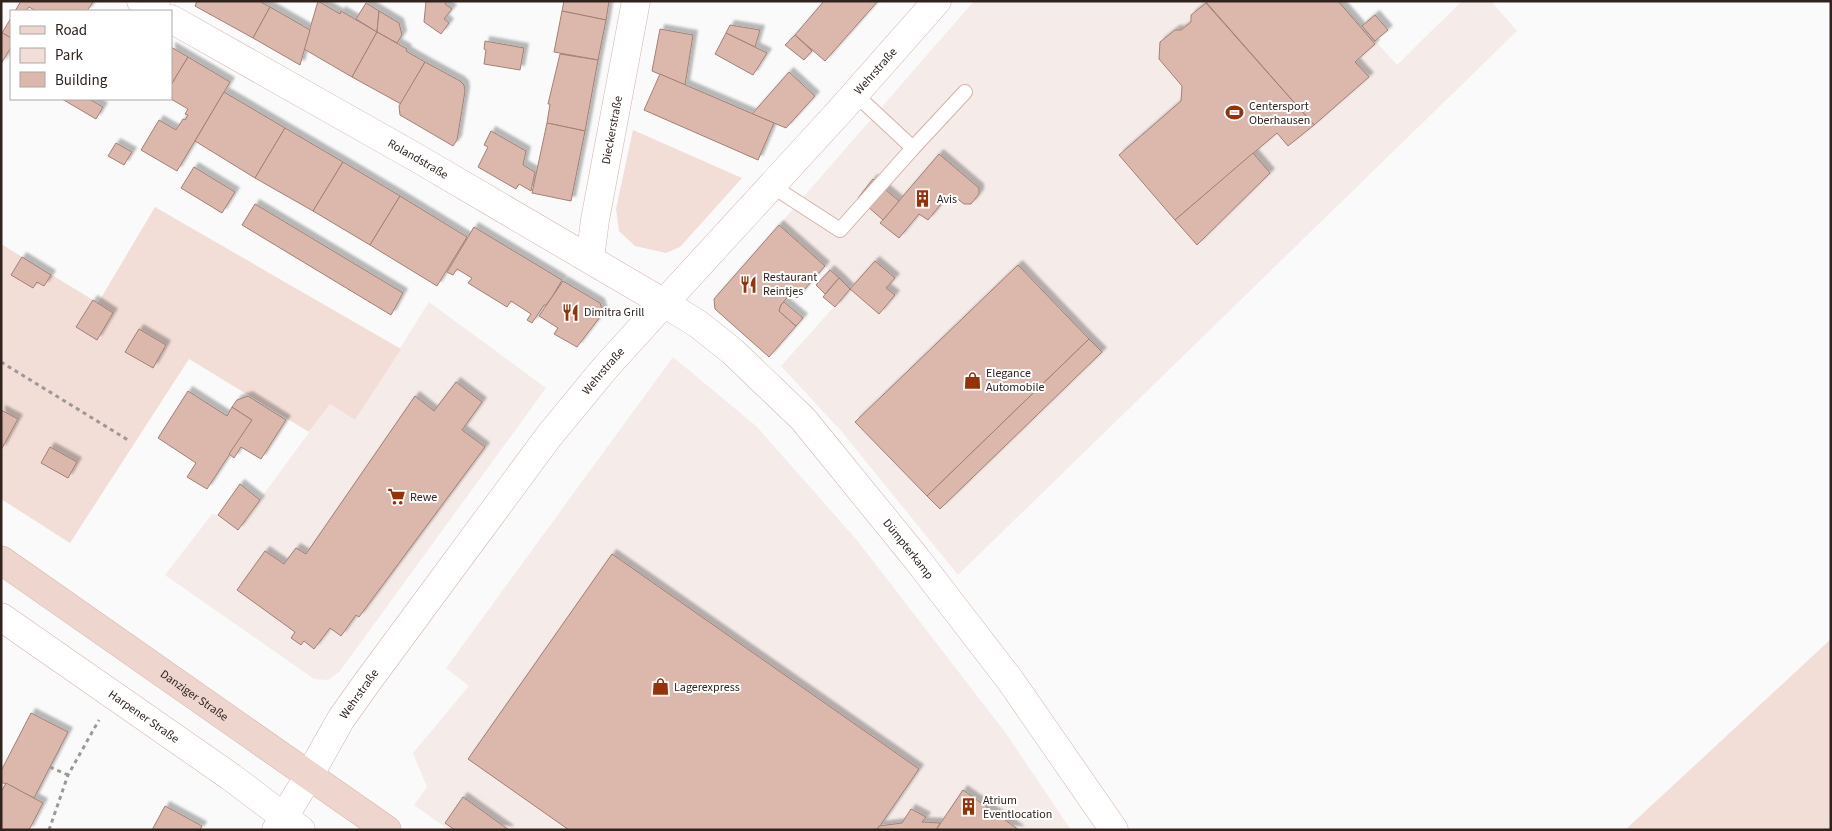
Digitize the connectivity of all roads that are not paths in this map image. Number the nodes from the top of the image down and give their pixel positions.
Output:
1 (140, 1) edge
2 (636, 1) edge
3 (937, 1) edge
4 (156, 10) edge
5 (172, 20) edge
6 (965, 92) dead end
7 (855, 94) junction
8 (913, 148) junction
9 (772, 186) junction
10 (590, 259) junction
11 (664, 303) junction
12 (1, 560) edge
13 (1, 617) edge
14 (310, 774) junction
15 (287, 826) edge
16 (388, 830) edge
17 (1114, 830) edge

1 - 4 street
2 - 10 street, Dieckerstraße
3 - 7 street, Wehrstraße
5 - 10 street, Rolandstraße
6 - 8 lane
7 - 8 lane
7 - 9 street, Wehrstraße
8 - 9 lane
9 - 11 street, Wehrstraße
10 - 11 street, Rolandstraße
11 - 14 street, Wehrstraße
11 - 17 street, Dümpterkamp
12 - 14 main road, Danziger Straße
13 - 15 street, Harpener Straße
14 - 15 street, Wehrstraße
14 - 16 main road, Danziger Straße

